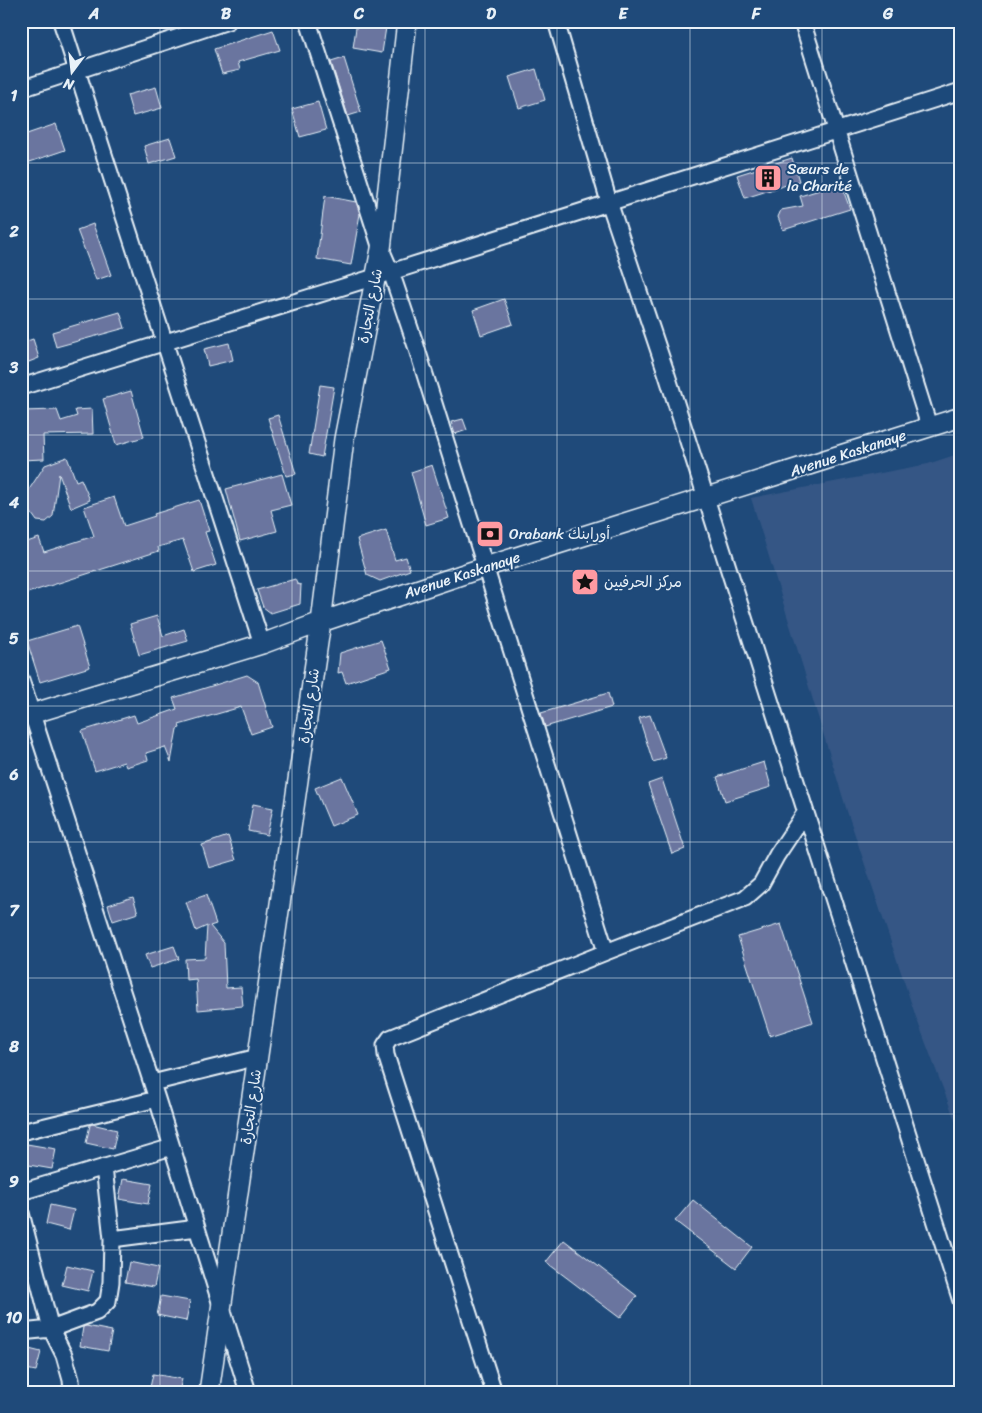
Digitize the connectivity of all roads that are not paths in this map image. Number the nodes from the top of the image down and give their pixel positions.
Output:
1 (61, 21) edge
2 (228, 21) edge
3 (308, 21) edge
4 (407, 21) edge
5 (556, 21) edge
6 (802, 21) edge
7 (77, 72) junction
8 (21, 89) edge
9 (961, 91) edge
10 (836, 130) junction
11 (608, 202) junction
12 (381, 249) junction
13 (383, 274) junction
14 (164, 342) junction
15 (21, 387) edge
16 (961, 417) edge
17 (929, 426) junction
18 (706, 498) junction
19 (485, 567) junction
20 (321, 622) junction
21 (262, 644) junction
22 (21, 680) edge
23 (27, 715) edge
24 (805, 813) junction
25 (606, 952) junction
26 (258, 1057) junction
27 (152, 1083) junction
28 (157, 1099) junction
29 (21, 1132) edge
30 (172, 1148) junction
31 (104, 1167) junction
32 (21, 1192) edge
33 (21, 1213) edge
34 (196, 1228) junction
35 (112, 1239) junction
36 (26, 1258) edge
37 (961, 1301) edge
38 (221, 1308) junction
39 (51, 1329) junction
40 (21, 1332) edge
41 (72, 1392) edge
42 (209, 1392) edge
43 (248, 1392) edge
44 (494, 1392) edge

1 - 7 street
2 - 7 street
3 - 12 street
4 - 12 street, شارع التجارة
5 - 11 street
6 - 10 street
7 - 8 street
7 - 14 street
9 - 10 street
10 - 11 street
10 - 17 street
11 - 13 street
11 - 18 street
12 - 13 street, شارع التجارة
13 - 14 street
13 - 19 street
13 - 20 street, شارع التجارة
14 - 15 street
14 - 21 street
16 - 17 street, Avenue Kaskanaye
17 - 18 street, Avenue Kaskanaye
18 - 19 street, Avenue Kaskanaye
18 - 24 street
19 - 20 street, Avenue Kaskanaye
19 - 25 street
20 - 21 street, Avenue Kaskanaye
20 - 26 street, شارع التجارة
21 - 23 street, Avenue Kaskanaye
22 - 23 street
23 - 27 street
24 - 25 street
24 - 37 street
25 - 44 street
26 - 27 street
26 - 38 street, شارع التجارة
27 - 28 street
28 - 29 street
28 - 30 street
30 - 31 street
30 - 34 street
31 - 32 street
31 - 35 street
33 - 36 street
34 - 35 street
34 - 38 street
35 - 39 street
36 - 39 street
38 - 42 street, شارع التجارة
38 - 43 street
39 - 40 street
39 - 41 street

